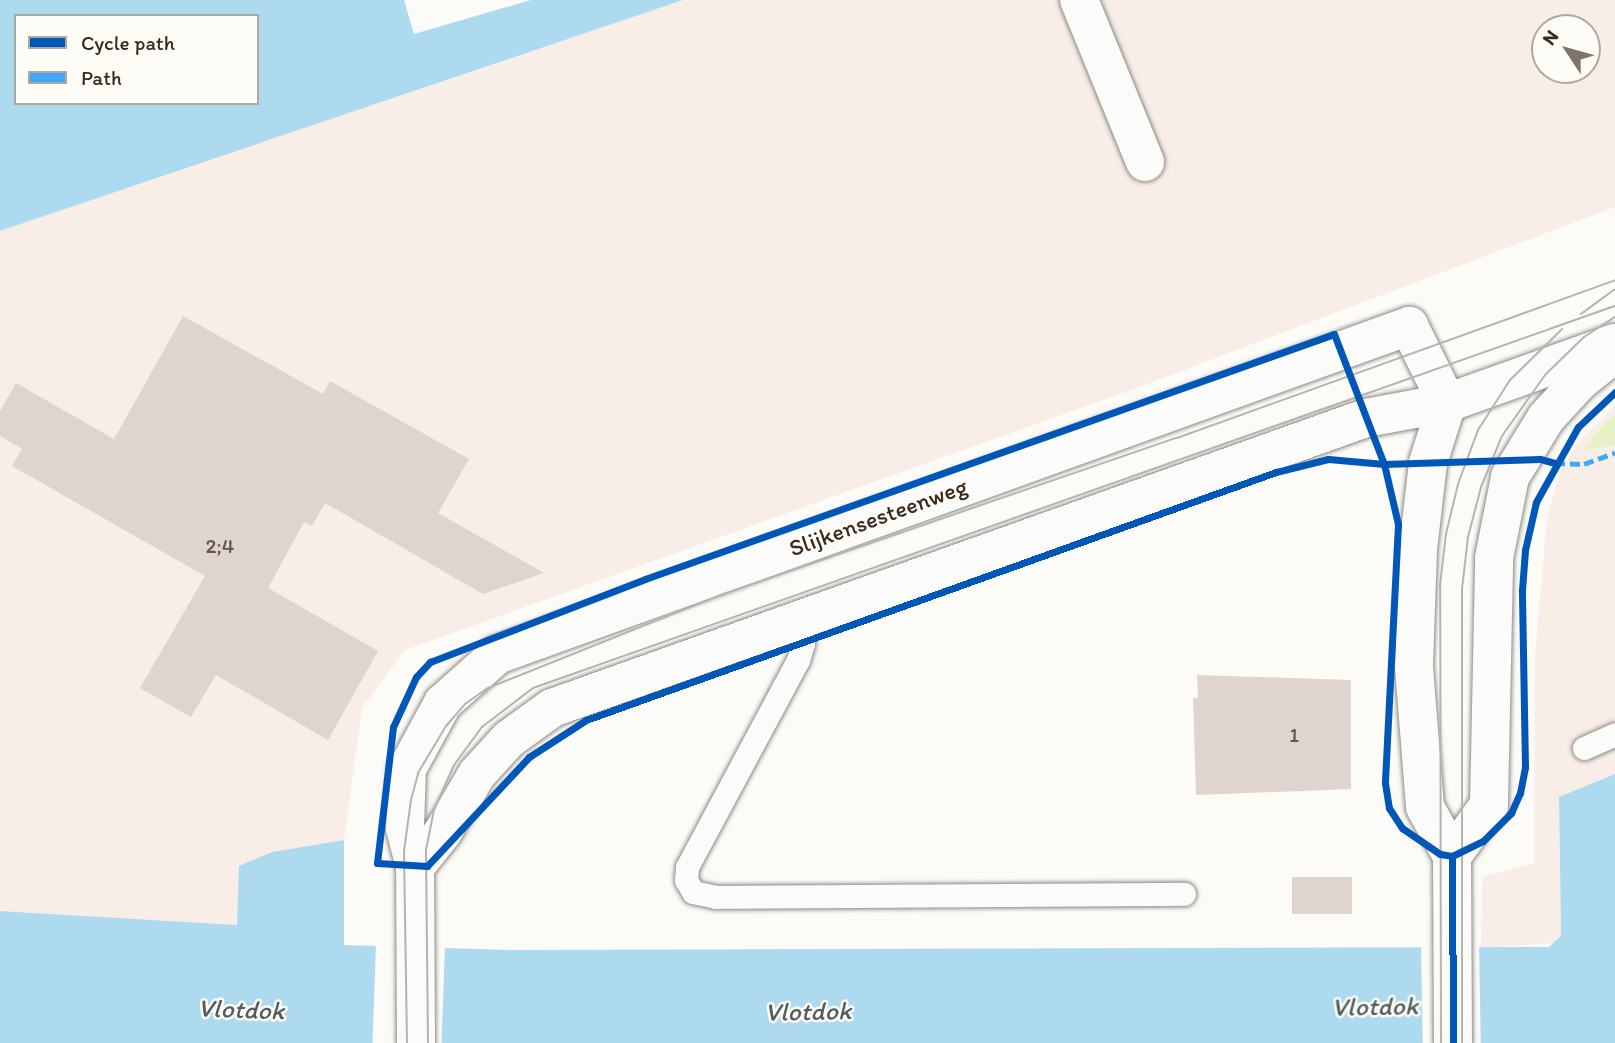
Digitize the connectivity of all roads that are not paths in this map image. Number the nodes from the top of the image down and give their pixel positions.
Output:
1 (1079, 0) edge
2 (1145, 162) dead end
3 (1615, 343) edge
4 (1615, 353) edge
5 (1447, 403) junction
6 (797, 619) junction
7 (1615, 734) edge
8 (1584, 748) dead end
9 (1452, 856) junction
10 (415, 869) junction
11 (1184, 894) dead end
12 (416, 1043) edge
13 (1453, 1043) edge

1 - 2 street
3 - 5 street
4 - 9 street
5 - 6 street
5 - 9 street
5 - 10 street, Slijkensesteenweg
6 - 10 street
6 - 11 lane
7 - 8 lane
9 - 13 street
10 - 12 street, Slijkensesteenweg

